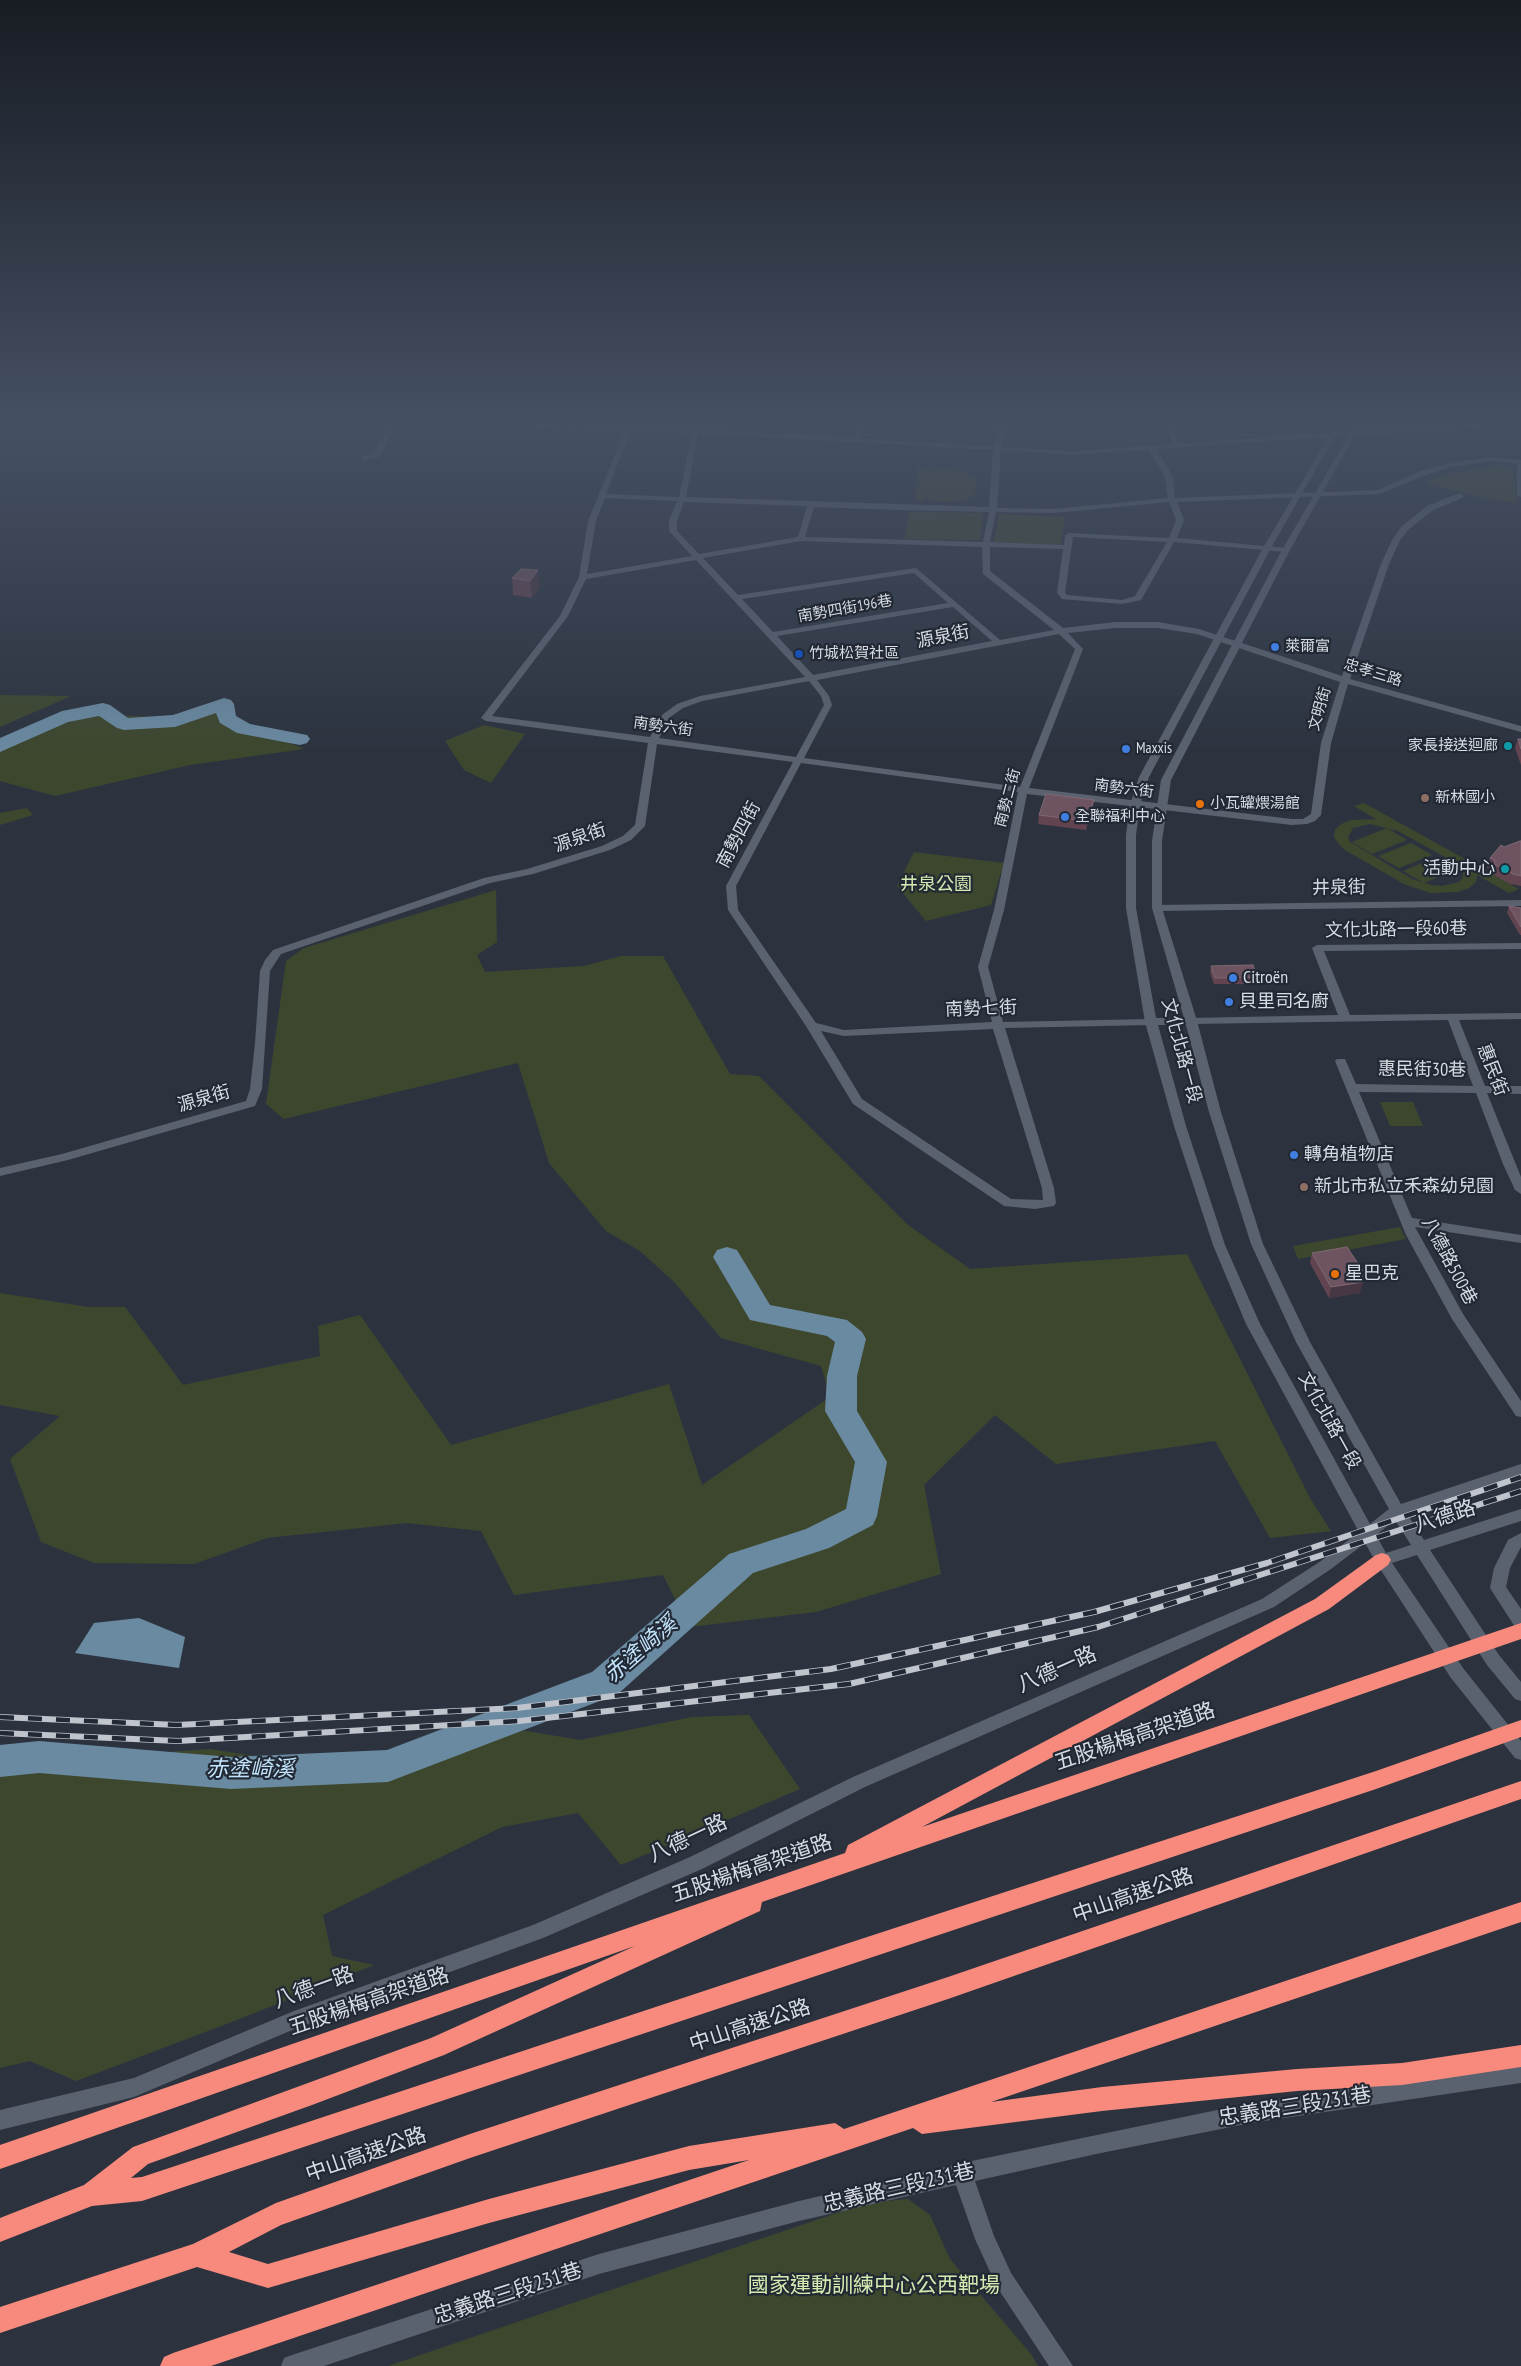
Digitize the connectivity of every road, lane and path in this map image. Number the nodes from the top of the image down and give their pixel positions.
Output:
1 (590, 534) edge
2 (676, 534) edge
3 (802, 534) edge
4 (988, 534) edge
5 (1174, 534) edge
6 (1275, 534) edge
7 (1295, 534) edge
8 (1401, 534) edge
9 (801, 539) junction
10 (1172, 540) junction
11 (986, 544) junction
12 (1068, 547) junction
13 (1267, 548) junction
14 (1286, 550) junction
15 (697, 558) junction
16 (583, 577) junction
17 (734, 598) junction
18 (954, 604) junction
19 (1061, 632) junction
20 (770, 636) junction
21 (1218, 638) junction
22 (999, 643) junction
23 (1238, 644) junction
24 (811, 678) junction
25 (1344, 680) junction
26 (1521, 729) edge
27 (653, 741) junction
28 (800, 759) junction
29 (1023, 790) junction
30 (1136, 805) junction
31 (1161, 808) junction
32 (1521, 903) edge
33 (1157, 908) junction
34 (1521, 946) edge
35 (1521, 1016) edge
36 (1452, 1017) junction
37 (1345, 1018) junction
38 (1191, 1021) junction
39 (1151, 1022) junction
40 (812, 1026) junction
41 (998, 1026) junction
42 (1341, 1060) dead end
43 (1352, 1088) junction
44 (1481, 1090) junction
45 (1521, 1090) edge
46 (0, 1172) edge
47 (1521, 1190) edge
48 (1050, 1203) joint
49 (1407, 1222) junction
50 (1521, 1239) edge
51 (1521, 1412) edge
52 (1521, 1470) edge
53 (1397, 1511) junction
54 (1521, 1516) edge
55 (1366, 1532) junction
56 (1521, 1539) edge
57 (1420, 1548) junction
58 (1382, 1560) junction
59 (1521, 1622) edge
60 (1521, 1631) edge
61 (1521, 1694) edge
62 (1521, 1728) edge
63 (1521, 1753) edge
64 (1521, 1790) edge
65 (1521, 1912) edge
66 (1521, 2056) edge
67 (1521, 2074) edge
68 (0, 2120) edge
69 (0, 2157) edge
70 (962, 2173) junction
71 (92, 2194) junction
72 (0, 2230) edge
73 (197, 2255) junction
74 (0, 2320) edge
75 (173, 2366) edge
76 (292, 2366) edge
77 (1062, 2366) edge

1 - 16 street, 南勢六街
2 - 15 street, 南勢四街
3 - 9 street
4 - 11 street, 南勢二街
5 - 10 street
6 - 13 street, 文化北路一段
7 - 14 street, 文化北路一段
8 - 25 street, 文明街
9 - 11 street
9 - 15 street
10 - 12 street
10 - 12 street
10 - 13 street
11 - 12 street
11 - 19 street, 南勢二街
13 - 14 street
13 - 21 street, 文化北路一段
14 - 23 street, 文化北路一段
15 - 16 street
15 - 17 street, 南勢四街
16 - 27 street, 南勢六街
17 - 18 street
17 - 20 street, 南勢四街
18 - 20 street, 南勢四街196巷
18 - 22 street
19 - 21 street, 源泉街
19 - 22 street, 源泉街
19 - 29 street, 南勢二街
20 - 24 street, 南勢四街
21 - 23 street, 忠孝三路
21 - 30 street, 文化北路一段
22 - 24 street, 源泉街
23 - 25 street, 忠孝三路
23 - 31 street, 文化北路一段
24 - 27 street, 源泉街
24 - 28 street, 南勢四街
25 - 26 street, 忠孝三路
25 - 31 street, 文明街
27 - 28 street, 南勢六街
27 - 46 street, 源泉街
28 - 29 street, 南勢六街
28 - 40 street, 南勢四街
29 - 30 street, 南勢六街
29 - 41 street, 南勢二街
30 - 31 street, 南勢六街
30 - 39 street, 文化北路一段
31 - 33 street, 文化北路一段
32 - 33 street, 井泉街
33 - 38 street, 文化北路一段
34 - 37 street, 文化北路一段60巷
35 - 36 street
36 - 37 street
36 - 44 street, 惠民街
37 - 38 street
38 - 39 street, 南勢七街
38 - 53 street, 文化北路一段
39 - 41 street, 南勢七街
39 - 55 street, 文化北路一段
40 - 41 street, 南勢七街
40 - 48 street, 南勢四街
41 - 48 street, 南勢二街
42 - 43 street, 八德路500巷
43 - 44 street, 惠民街30巷
43 - 49 street, 八德路500巷
44 - 45 street, 惠民街30巷
44 - 47 street, 惠民街
49 - 50 street
49 - 51 street, 八德路500巷
52 - 53 street, 八德路
53 - 55 street, 八德路
53 - 57 street, 文化北路一段
54 - 57 street, 八德路
55 - 58 street, 文化北路一段
55 - 68 street, 八德一路
56 - 59 street
57 - 58 street, 八德路
57 - 61 street, 文化北路一段
58 - 63 street, 文化北路一段
58 - 71 highway
60 - 69 highway, 五股楊梅高架道路
62 - 71 highway, 中山高速公路
64 - 73 highway, 中山高速公路
65 - 75 highway
66 - 73 highway
67 - 70 street, 忠義路三段231巷
70 - 76 street, 忠義路三段231巷
70 - 77 street
71 - 72 highway, 中山高速公路
73 - 74 highway, 中山高速公路

